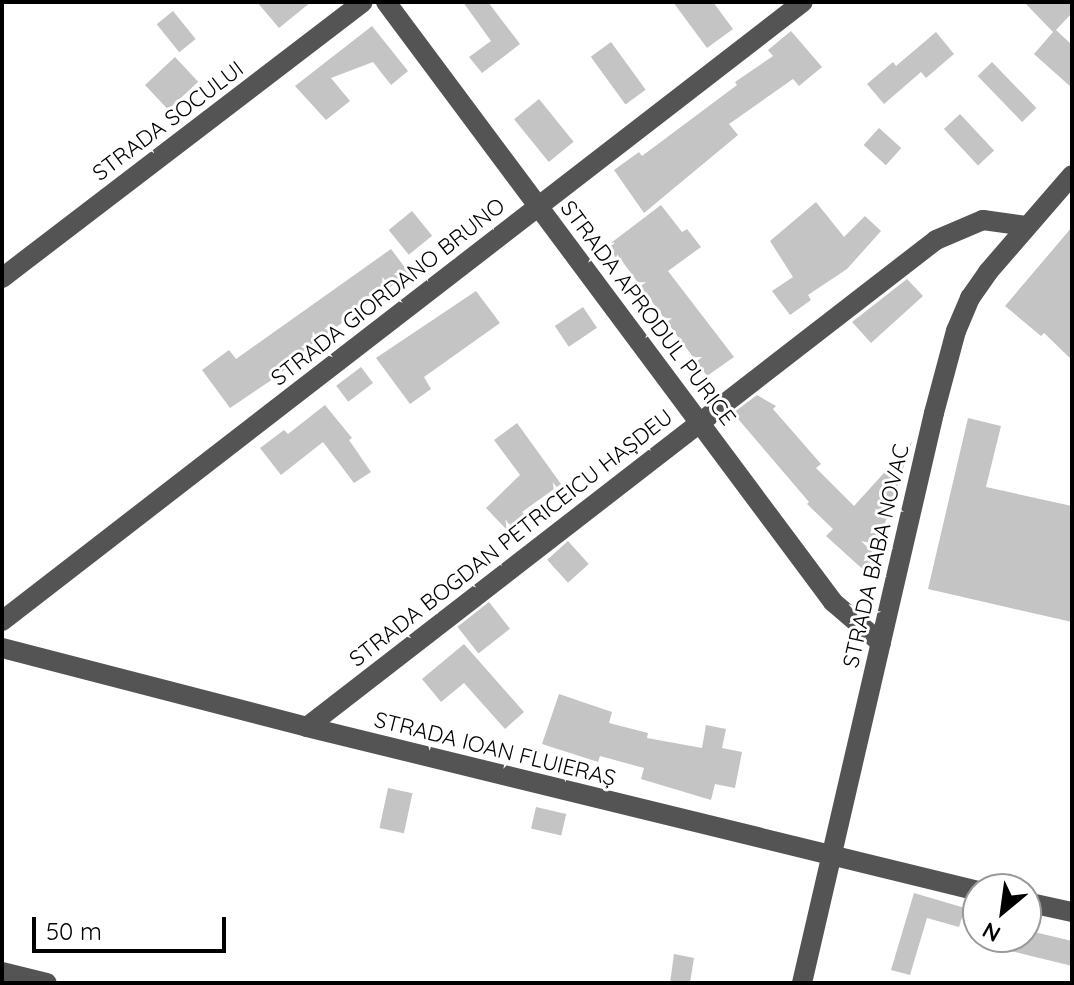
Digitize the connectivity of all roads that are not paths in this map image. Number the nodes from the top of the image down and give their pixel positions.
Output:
1 (363, 2) edge
2 (386, 2) edge
3 (803, 2) edge
4 (1072, 175) edge
5 (539, 206) junction
6 (1026, 226) junction
7 (2, 278) edge
8 (700, 423) junction
9 (2, 621) edge
10 (881, 643) junction
11 (2, 648) edge
12 (307, 727) junction
13 (830, 857) junction
14 (962, 887) edge
15 (1042, 905) edge
16 (1072, 912) edge
17 (2, 972) edge
18 (47, 983) edge
19 (802, 983) edge

1 - 7 street, STRADA SOCULUI
2 - 5 street, STRADA APRODUL PURICE
3 - 5 street, STRADA GIORDANO BRUNO
4 - 6 street, STRADA BABA NOVAC
5 - 8 street, STRADA APRODUL PURICE
5 - 9 street, STRADA GIORDANO BRUNO
6 - 8 street, STRADA BOGDAN PETRICEICU HAȘDEU
6 - 10 street, STRADA BABA NOVAC
8 - 10 street, STRADA APRODUL PURICE
8 - 12 street, STRADA BOGDAN PETRICEICU HAȘDEU
10 - 13 street, STRADA BABA NOVAC
11 - 12 street, STRADA IOAN FLUIERAȘ
12 - 13 street, STRADA IOAN FLUIERAȘ
13 - 14 street, STRADA IOAN FLUIERAȘ
13 - 19 street, STRADA BABA NOVAC
15 - 16 street
17 - 18 street

